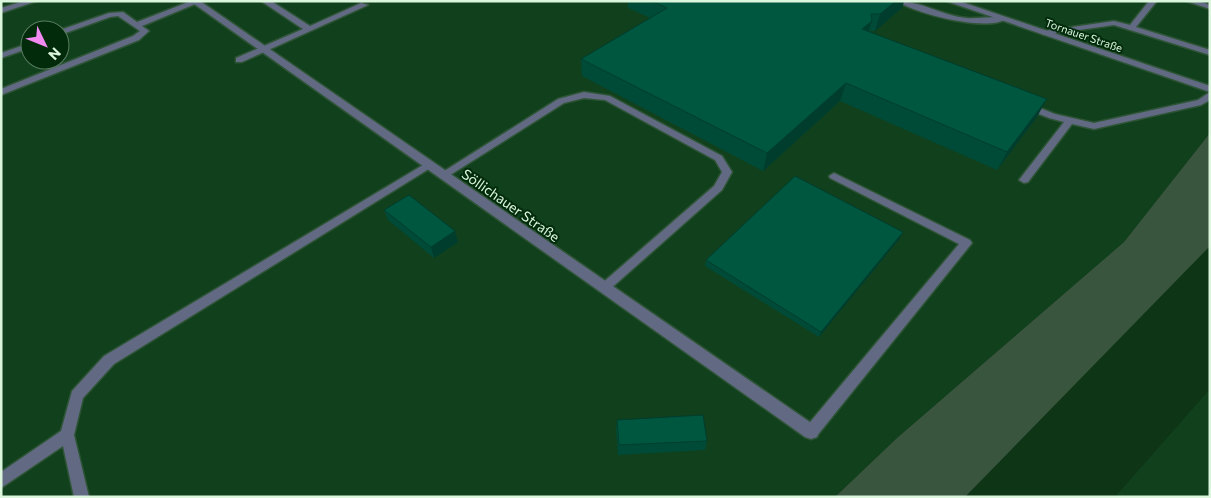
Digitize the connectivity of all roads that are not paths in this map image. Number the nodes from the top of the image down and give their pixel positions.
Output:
1 (33, 1) edge
2 (266, 1) edge
3 (901, 1) edge
4 (950, 1) edge
5 (1153, 1) edge
6 (1190, 1) edge
7 (195, 2) edge
8 (364, 5) dead end
9 (1210, 7) edge
10 (1, 11) edge
11 (1002, 19) junction
12 (137, 25) junction
13 (1132, 28) junction
14 (309, 29) junction
15 (70, 30) edge
16 (1044, 33) junction
17 (20, 49) edge
18 (263, 49) junction
19 (1210, 53) edge
20 (1, 56) edge
21 (239, 60) dead end
22 (1210, 90) edge
23 (1, 92) edge
24 (1210, 95) edge
25 (1016, 102) edge
26 (1070, 120) junction
27 (428, 165) junction
28 (443, 175) junction
29 (834, 176) dead end
30 (1024, 180) dead end
31 (604, 288) junction
32 (811, 432) joint
33 (67, 435) junction
34 (1, 481) edge
35 (82, 497) edge

1 - 10 lane
2 - 14 lane
3 - 11 lane
4 - 11 street, Tornauer Straße
5 - 13 lane
6 - 9 lane
7 - 12 lane
7 - 18 street, Söllichauer Straße
8 - 14 lane
11 - 16 street, Tornauer Straße
12 - 15 lane
12 - 23 lane
13 - 16 lane
13 - 19 lane
14 - 18 lane
16 - 22 street, Tornauer Straße
17 - 20 lane
18 - 21 lane
18 - 27 street, Söllichauer Straße
24 - 26 lane
25 - 26 lane
26 - 30 lane
27 - 28 street, Söllichauer Straße
27 - 33 lane
28 - 31 street, Söllichauer Straße
28 - 31 lane
29 - 32 lane
31 - 32 street, Söllichauer Straße
33 - 34 lane
33 - 35 lane

